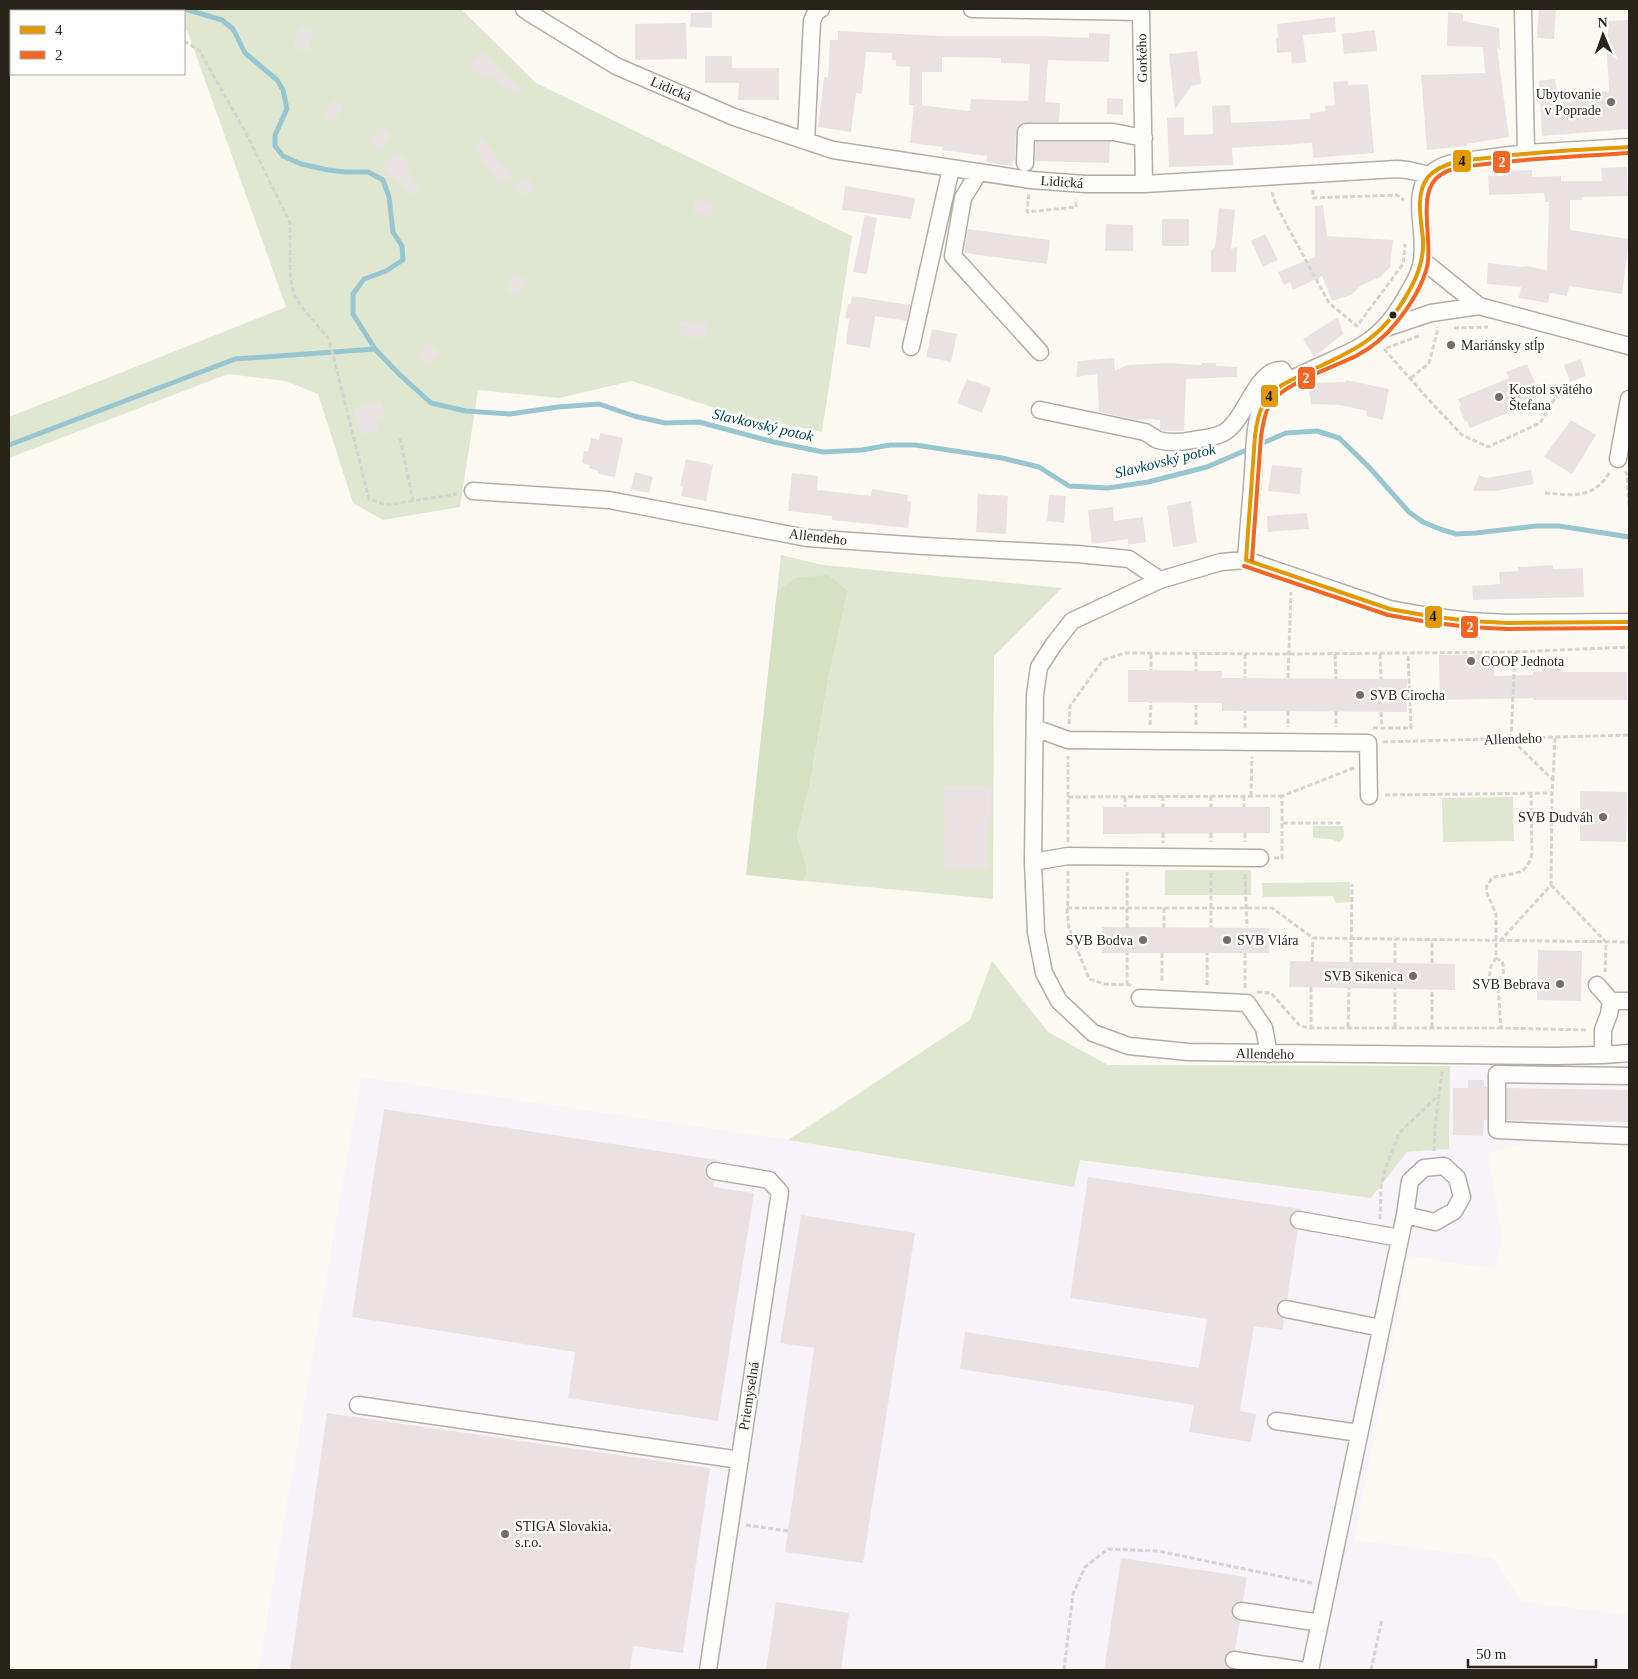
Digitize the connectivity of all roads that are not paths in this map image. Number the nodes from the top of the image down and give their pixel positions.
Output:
1 (524, 9) edge
2 (821, 9) edge
3 (972, 9) edge
4 (1523, 9) edge
5 (1141, 11) edge
6 (1144, 138) junction
7 (806, 141) junction
8 (1629, 146) edge
9 (1526, 153) junction
10 (1026, 163) dead end
11 (951, 168) junction
12 (979, 172) junction
13 (1429, 176) junction
14 (1144, 184) junction
15 (1422, 260) junction
16 (1479, 306) junction
17 (1386, 328) junction
18 (1629, 346) edge
19 (912, 347) dead end
20 (1040, 352) dead end
21 (1289, 381) junction
22 (1629, 399) edge
23 (1040, 410) dead end
24 (1618, 459) road end
25 (473, 492) road end
26 (1246, 560) junction
27 (1160, 580) junction
28 (1629, 622) edge
29 (1035, 728) junction
30 (1369, 796) road end
31 (1260, 858) road end
32 (1033, 862) junction
33 (1597, 984) road end
34 (1138, 992) road end
35 (1611, 1001) junction
36 (1629, 1001) edge
37 (1629, 1052) edge
38 (1269, 1054) junction
39 (1602, 1055) junction
40 (1489, 1056) junction
41 (1497, 1074) junction
42 (1629, 1076) edge
43 (1629, 1136) edge
44 (715, 1171) dead end
45 (1405, 1215) junction
46 (1299, 1220) dead end
47 (1400, 1238) junction
48 (1286, 1309) dead end
49 (1382, 1328) junction
50 (358, 1405) dead end
51 (1276, 1421) dead end
52 (1359, 1433) junction
53 (740, 1460) junction
54 (1241, 1611) dead end
55 (1320, 1623) junction
56 (1234, 1660) dead end
57 (708, 1670) edge
58 (1300, 1670) edge
59 (1310, 1670) edge

1 - 7 street, Lidická
2 - 7 street
3 - 5 street, Gorkého
4 - 9 street
5 - 6 street, Gorkého
6 - 10 street
6 - 14 street, Gorkého
7 - 11 street, Lidická
8 - 9 street
9 - 13 street
11 - 12 street, Lidická
11 - 19 street
12 - 14 street, Lidická
12 - 20 street
13 - 14 street, Lidická
13 - 15 street
15 - 16 street
15 - 17 street
16 - 17 street
16 - 18 street
17 - 21 street
21 - 23 street
21 - 26 street
22 - 24 street
25 - 27 street, Allendeho
26 - 27 street, Allendeho
26 - 28 street, Allendeho
27 - 29 street, Allendeho
29 - 30 street
29 - 32 street, Allendeho
31 - 32 street
32 - 38 street, Allendeho
33 - 35 street
34 - 38 street
35 - 36 street
35 - 39 street
37 - 39 street, Allendeho
38 - 40 street, Allendeho
39 - 40 street, Allendeho
40 - 41 street
41 - 42 street
41 - 43 street
44 - 53 street, Priemyselná
45 - 45 street
45 - 47 street
46 - 47 street
47 - 49 street
48 - 49 street
49 - 52 street
50 - 53 street
51 - 52 street
52 - 55 street
53 - 57 street, Priemyselná
54 - 55 street
55 - 59 street
56 - 58 street

